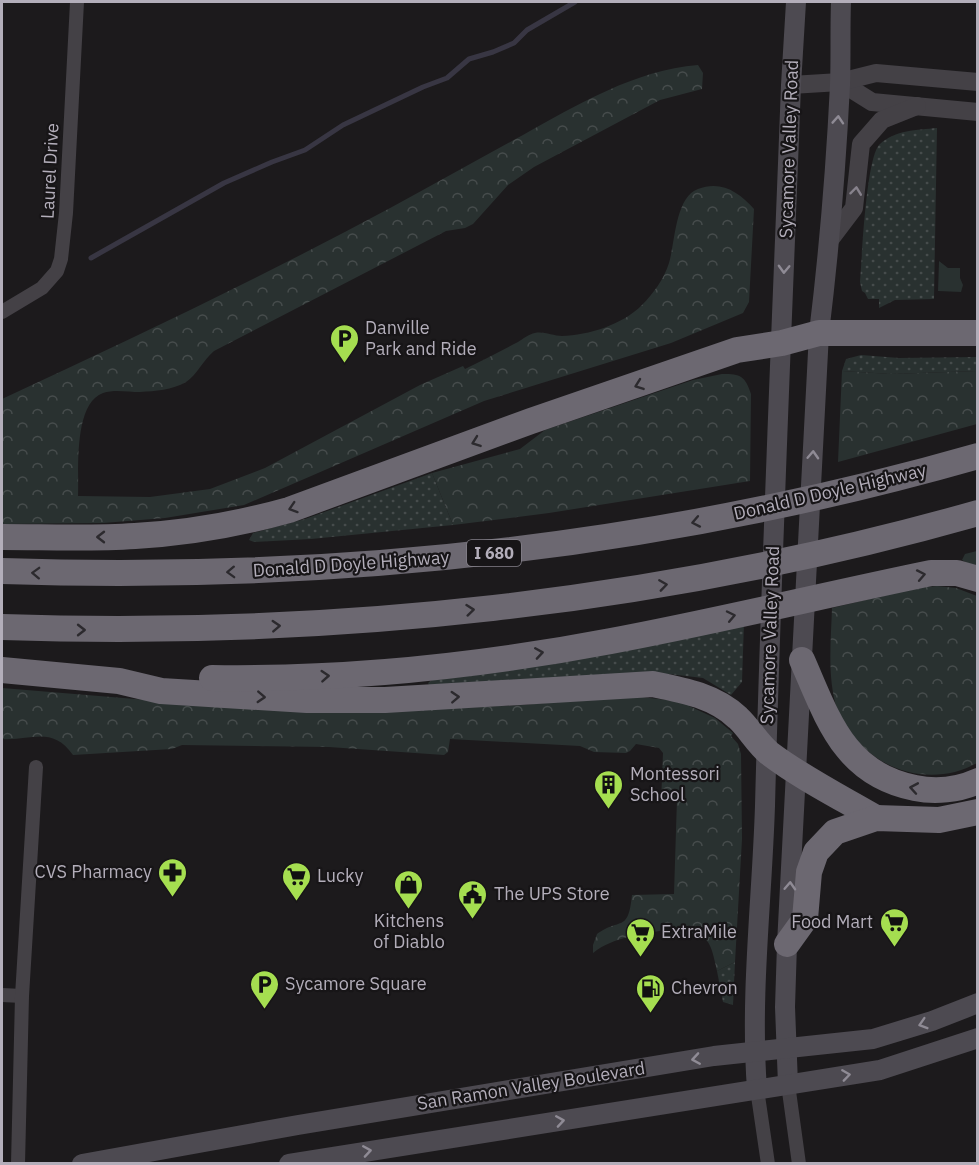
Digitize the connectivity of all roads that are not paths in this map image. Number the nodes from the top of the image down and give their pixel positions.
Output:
1 (77, 2) edge
2 (796, 2) edge
3 (841, 2) edge
4 (840, 82) junction
5 (978, 82) edge
6 (791, 85) junction
7 (917, 106) junction
8 (978, 112) edge
9 (829, 241) junction
10 (2, 312) edge
11 (819, 333) junction
12 (978, 333) edge
13 (782, 343) junction
14 (978, 456) edge
15 (978, 513) edge
16 (2, 537) edge
17 (2, 571) edge
18 (978, 579) edge
19 (2, 627) edge
20 (802, 660) junction
21 (2, 670) edge
22 (119, 681) junction
23 (766, 751) junction
24 (36, 767) dead end
25 (796, 772) junction
26 (974, 782) edge
27 (978, 812) edge
28 (876, 818) junction
29 (787, 944) junction
30 (2, 995) edge
31 (22, 996) junction
32 (978, 1003) edge
33 (978, 1038) edge
34 (785, 1049) junction
35 (754, 1052) junction
36 (788, 1084) junction
37 (757, 1089) junction
38 (18, 1164) edge
39 (82, 1164) edge
40 (289, 1164) edge
41 (768, 1164) edge
42 (798, 1164) edge

1 - 10 street, Laurel Drive
2 - 6 main road, Sycamore Valley Road
3 - 4 main road, Sycamore Valley Road
4 - 5 street
4 - 6 street
4 - 7 street
9 -> 4 main road, Sycamore Valley Road
6 -> 13 main road, Sycamore Valley Road
7 - 8 street
9 -> 7 street
9 - 11 main road, Sycamore Valley Road
11 - 12 highway
11 - 13 highway
20 -> 11 main road, Sycamore Valley Road
13 -> 16 highway
13 - 23 main road, Sycamore Valley Road
14 -> 17 highway, Donald D Doyle Highway / I 680
19 -> 15 highway
22 -> 18 highway
20 - 25 main road, Sycamore Valley Road
26 -> 20 highway
21 - 22 highway
22 -> 23 highway
23 - 25 highway
23 - 35 main road, Sycamore Valley Road
24 - 31 street
25 - 28 highway
29 -> 25 main road, Sycamore Valley Road
27 - 28 highway
28 - 29 highway
29 - 34 main road, Sycamore Valley Road
30 - 31 street
31 - 38 street
32 -> 34 main road, San Ramon Valley Boulevard
36 -> 33 main road
34 - 35 main road, San Ramon Valley Boulevard
34 - 36 main road, Sycamore Valley Road
35 - 37 main road, Sycamore Valley Road
35 -> 39 main road, San Ramon Valley Boulevard
36 - 37 main road
36 - 42 street
40 -> 37 main road
37 - 41 street

